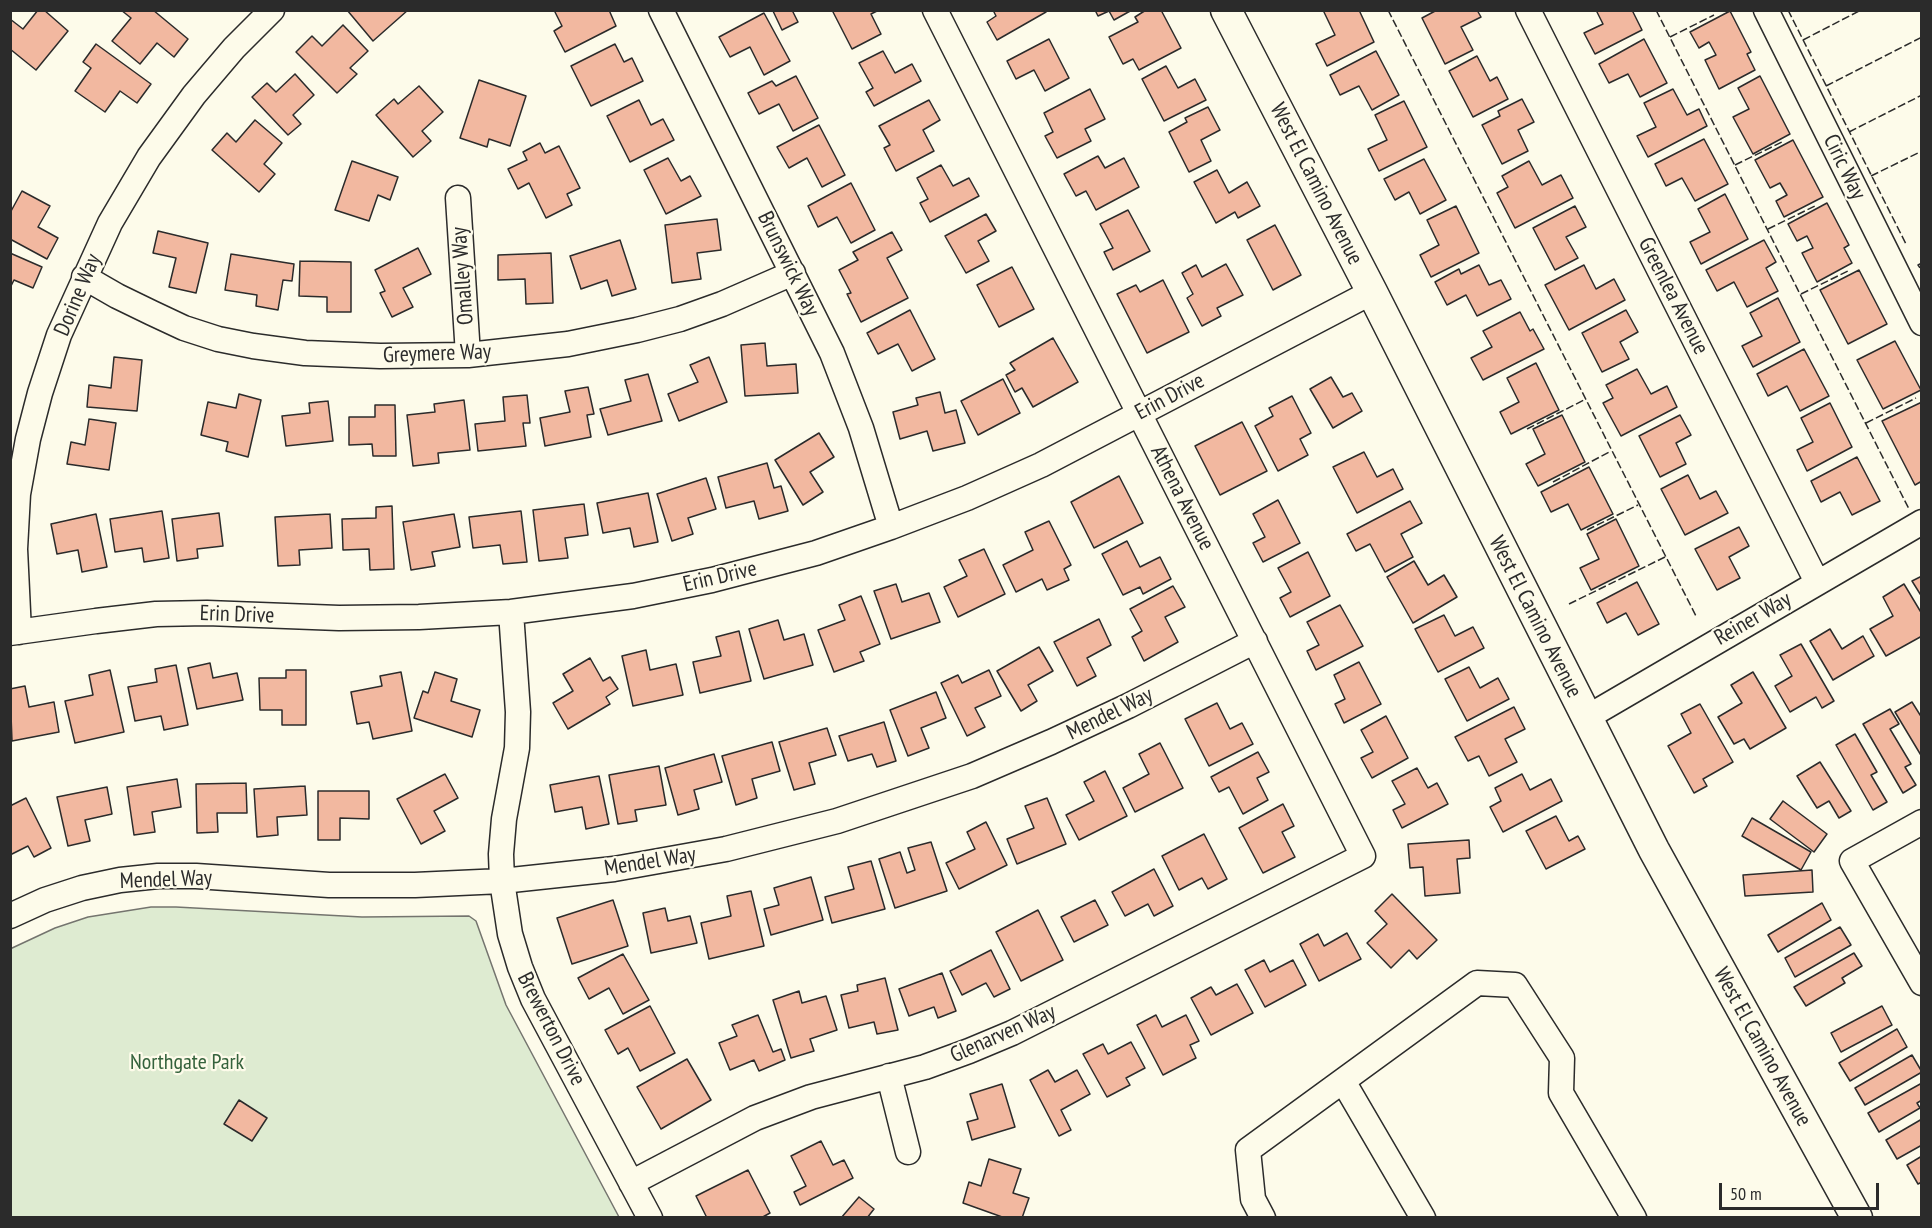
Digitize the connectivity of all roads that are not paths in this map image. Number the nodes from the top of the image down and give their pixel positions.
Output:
1 (272, 10) edge
2 (661, 10) edge
3 (935, 10) edge
4 (1226, 10) edge
5 (1528, 10) edge
6 (1766, 10) edge
7 (458, 198) dead end
8 (793, 273) junction
9 (84, 277) junction
10 (1372, 291) junction
11 (1922, 323) edge
12 (468, 355) junction
13 (1139, 413) junction
14 (1922, 522) edge
15 (891, 527) junction
16 (1817, 582) junction
17 (511, 612) junction
18 (15, 633) edge
19 (1255, 641) junction
20 (1586, 718) junction
21 (1922, 822) edge
22 (1363, 856) joint
23 (502, 881) junction
24 (10, 916) edge
25 (1922, 983) edge
26 (889, 1076) junction
27 (1343, 1081) junction
28 (908, 1152) dead end
29 (631, 1183) junction
30 (650, 1218) edge
31 (1263, 1218) edge
32 (1423, 1218) edge
33 (1634, 1218) edge
34 (1857, 1218) edge

1 - 9 street, Dorine Way
2 - 8 street, Brunswick Way
3 - 13 street, Athena Avenue
4 - 10 main road, West El Camino Avenue
5 - 16 street, Greenlea Avenue
6 - 11 street, Ciric Way
7 - 12 street, Omalley Way
8 - 12 street, Greymere Way
8 - 15 street, Brunswick Way
9 - 12 street, Greymere Way
9 - 18 street, Dorine Way
10 - 13 street, Erin Drive
10 - 20 main road, West El Camino Avenue
13 - 15 street, Erin Drive
13 - 19 street, Athena Avenue
14 - 16 street, Reiner Way
15 - 17 street, Erin Drive
16 - 20 street, Reiner Way
17 - 18 street, Erin Drive
17 - 23 street, Brewerton Drive
19 - 22 street, Athena Avenue
19 - 23 street, Mendel Way
20 - 34 main road, West El Camino Avenue
21 - 25 street
22 - 26 street, Glenarven Way
23 - 24 street, Mendel Way
23 - 29 street, Brewerton Drive
26 - 28 street
26 - 29 street, Glenarven Way
27 - 31 street
27 - 32 street
27 - 33 street
29 - 30 street, Brewerton Drive

